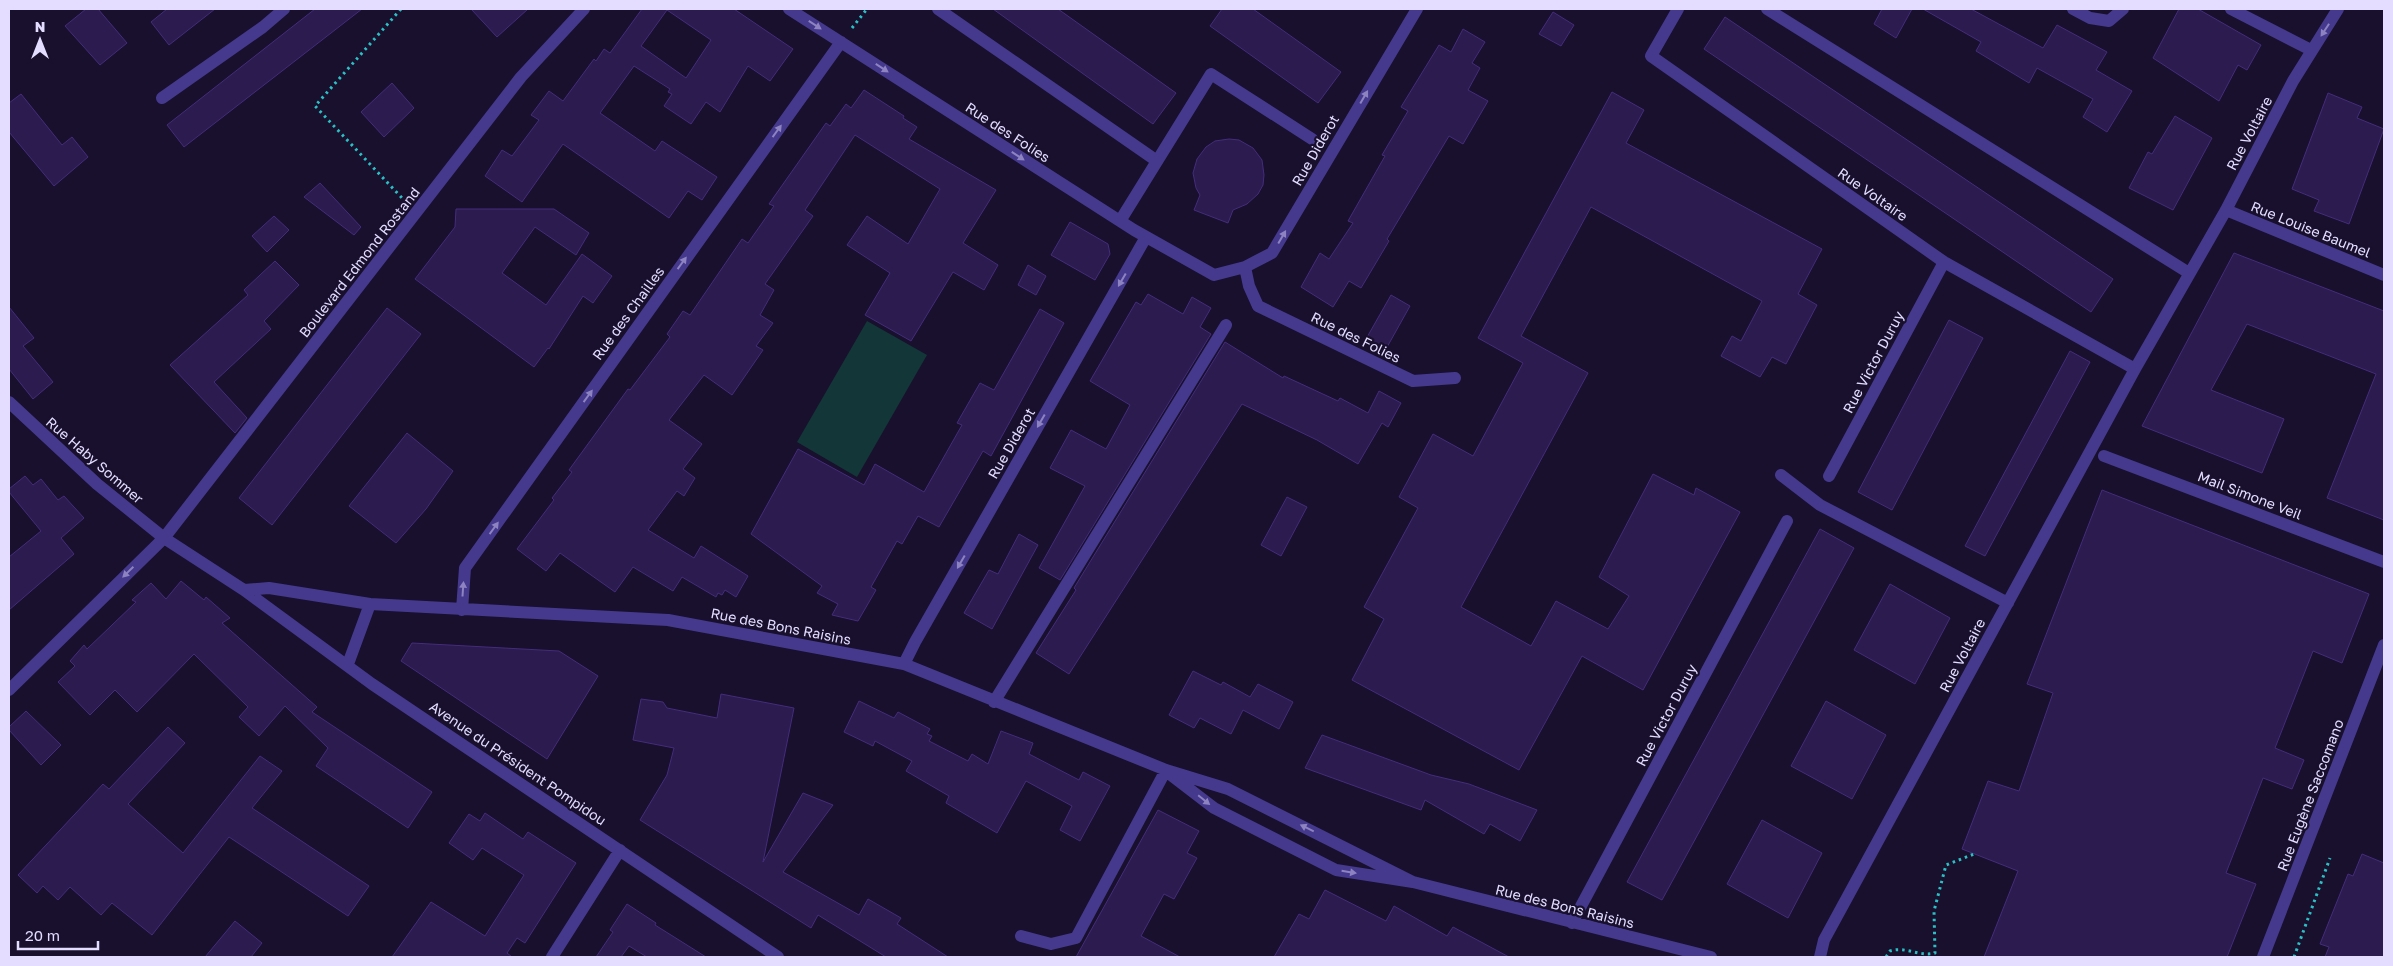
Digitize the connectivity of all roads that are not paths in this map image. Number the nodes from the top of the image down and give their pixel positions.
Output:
1 (284, 9) edge
2 (584, 9) edge
3 (789, 9) edge
4 (938, 9) edge
5 (1417, 9) edge
6 (1678, 9) edge
7 (1767, 9) edge
8 (2073, 9) edge
9 (2123, 9) edge
10 (2231, 9) edge
11 (2338, 9) edge
12 (840, 42) junction
13 (2311, 50) junction
14 (162, 98) dead end
15 (1312, 139) dead end
16 (1157, 161) junction
17 (2226, 210) junction
18 (1120, 221) junction
19 (1146, 237) junction
20 (1944, 262) junction
21 (1245, 267) junction
22 (2189, 274) junction
23 (1214, 275) joint
24 (2384, 275) edge
25 (1226, 325) dead end
26 (2135, 369) junction
27 (1455, 378) dead end
28 (9, 402) edge
29 (2104, 456) dead end
30 (1781, 475) dead end
31 (1829, 476) dead end
32 (1787, 522) dead end
33 (164, 538) junction
34 (2384, 562) edge
35 (244, 590) junction
36 (2008, 603) junction
37 (370, 604) junction
38 (462, 610) junction
39 (2384, 644) edge
40 (348, 664) junction
41 (904, 664) junction
42 (9, 690) edge
43 (994, 702) junction
44 (1166, 770) junction
45 (620, 850) junction
46 (1413, 882) junction
47 (1572, 924) junction
48 (1021, 936) dead end
49 (552, 957) edge
50 (778, 957) edge
51 (1711, 957) edge
52 (1820, 957) edge
53 (2263, 957) edge

1 - 14 street
2 - 33 street, Boulevard Edmond Rostand
3 -> 12 street, Rue des Folies
4 - 16 street
21 -> 5 street, Rue Diderot
6 - 20 street, Rue Voltaire
7 - 22 street
8 - 9 street
10 - 13 street
11 -> 13 street, Rue Voltaire
12 -> 18 street, Rue des Folies
38 -> 12 street, Rue des Chailles
13 - 17 street, Rue Voltaire
15 - 16 street
16 - 18 street
17 - 22 street, Rue Voltaire
17 - 24 street, Rue Louise Baumel
18 - 19 street, Rue des Folies
19 - 23 street, Rue des Folies
19 -> 41 street, Rue Diderot
20 - 26 street, Rue Voltaire
20 - 31 street, Rue Victor Duruy
21 - 23 street, Rue Diderot
21 - 27 street, Rue des Folies
22 - 26 street, Rue Voltaire
25 - 43 street
26 - 36 street, Rue Voltaire
28 - 33 street, Rue Haby Sommer
29 - 34 street, Mail Simone Veil
30 - 36 street
32 - 47 street, Rue Victor Duruy
33 - 35 street
33 -> 42 street, Boulevard Edmond Rostand
35 - 37 street, Rue des Bons Raisins
35 - 40 street, Avenue du Président Pompidou
36 - 52 street, Rue Voltaire
37 - 38 street, Rue des Bons Raisins
37 - 40 street
38 - 41 street, Rue des Bons Raisins
39 - 53 street, Rue Eugène Saccomano
40 - 45 street, Avenue du Président Pompidou
41 - 43 street, Rue des Bons Raisins
43 - 44 street, Rue des Bons Raisins
46 -> 44 street, Rue des Bons Raisins
44 -> 46 street, Rue des Bons Raisins
44 - 48 street
45 - 49 street
45 - 50 street, Avenue du Président Pompidou
46 - 47 street, Rue des Bons Raisins
47 - 51 street, Rue des Bons Raisins

